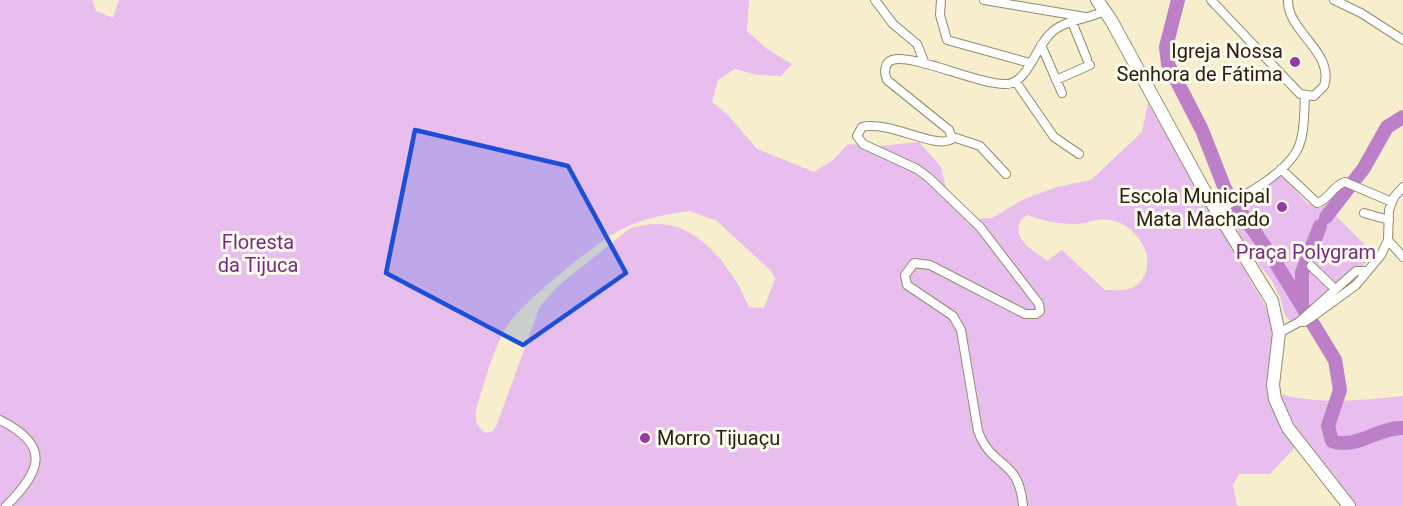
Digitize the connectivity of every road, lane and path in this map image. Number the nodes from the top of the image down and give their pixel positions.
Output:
1 (875, 0) edge
2 (941, 0) edge
3 (984, 0) edge
4 (1097, 0) edge
5 (1211, 0) edge
6 (1288, 0) edge
7 (1334, 0) edge
8 (1105, 11) junction
9 (1089, 17) junction
10 (1072, 22) junction
11 (1403, 40) edge
12 (1041, 45) junction
13 (1030, 63) junction
14 (925, 64) junction
15 (1056, 80) junction
16 (1016, 81) junction
17 (1062, 93) dead end
18 (1305, 96) junction
19 (953, 137) junction
20 (1079, 154) dead end
21 (1281, 169) junction
22 (1006, 174) dead end
23 (1403, 188) edge
24 (1392, 202) junction
25 (1223, 208) junction
26 (1364, 213) dead end
27 (1389, 220) junction
28 (1388, 240) junction
29 (1403, 257) edge
30 (1311, 266) dead end
31 (1366, 271) junction
32 (1335, 289) junction
33 (1305, 318) junction
34 (1279, 333) junction
35 (0, 420) edge
36 (6, 506) edge
37 (1023, 506) edge
38 (1349, 506) edge

1 - 14 street
2 - 13 street
3 - 9 street
4 - 8 main road
5 - 18 street
6 - 18 street
7 - 11 street
8 - 9 street
8 - 25 main road
9 - 10 street
10 - 12 street
10 - 15 street
12 - 13 street
12 - 15 street
13 - 16 street
14 - 16 street
14 - 19 street
15 - 17 street
16 - 20 street
18 - 21 street
19 - 22 street
19 - 37 street
21 - 24 street
21 - 25 street
23 - 24 street
24 - 27 street
25 - 34 main road
26 - 27 street
27 - 28 street
28 - 29 street
28 - 31 street
30 - 32 street
31 - 32 street
31 - 33 street
32 - 33 street
33 - 34 street
34 - 38 main road
35 - 36 street

